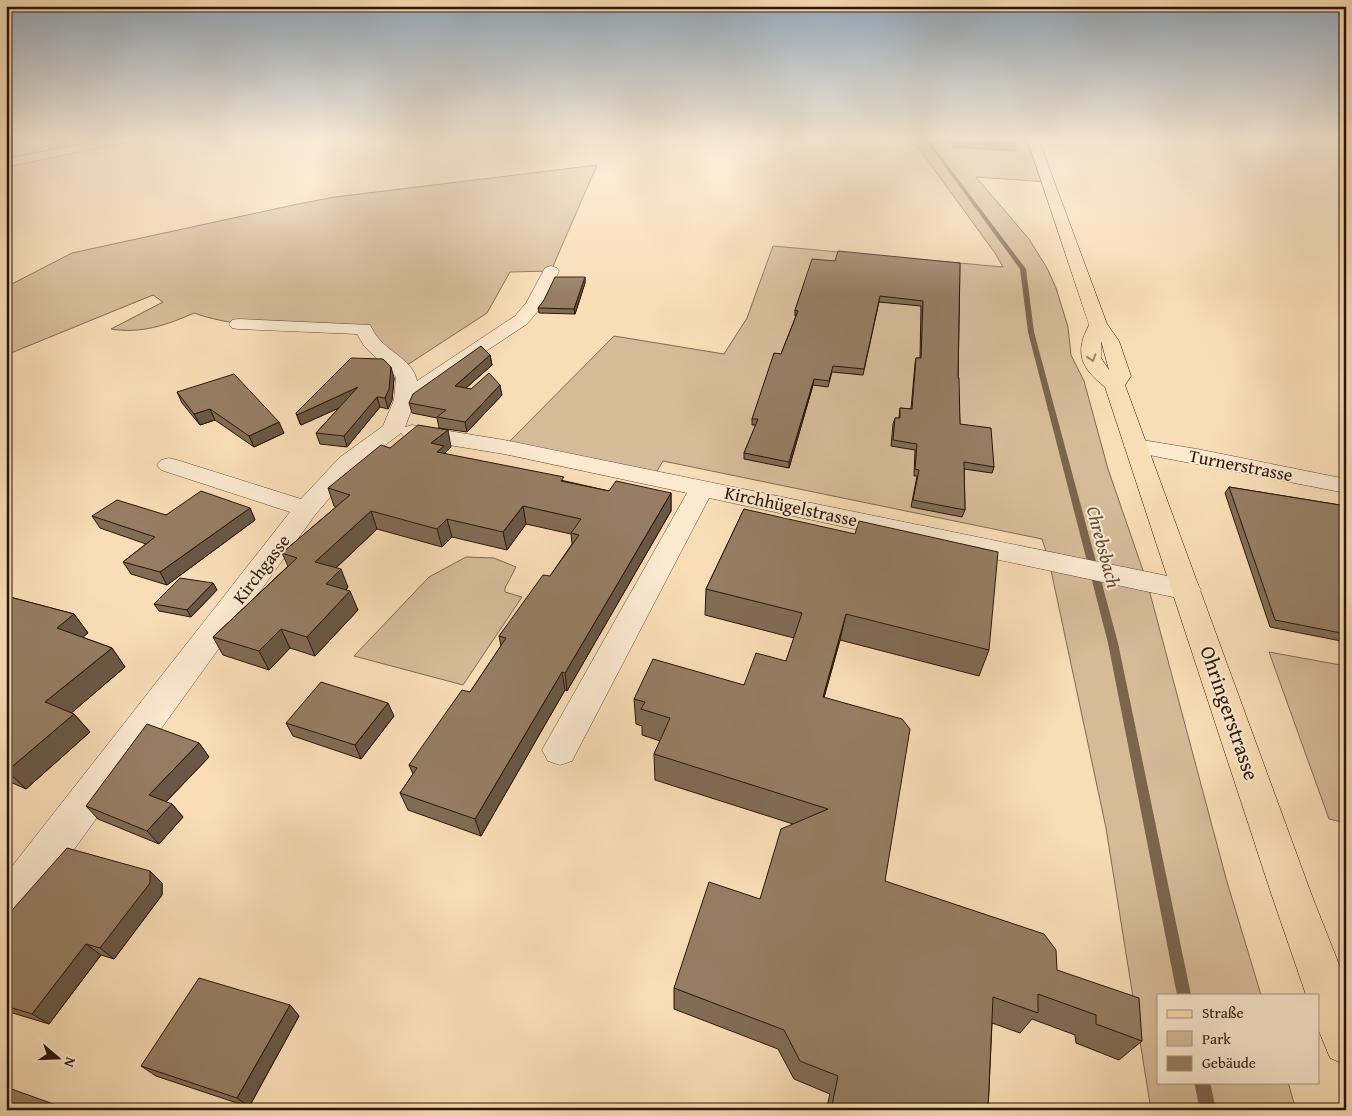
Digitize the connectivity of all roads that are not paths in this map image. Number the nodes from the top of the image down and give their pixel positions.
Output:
1 (1050, 190) edge
2 (550, 271) dead end
3 (238, 324) dead end
4 (405, 400) junction
5 (393, 429) junction
6 (1136, 446) junction
7 (169, 465) dead end
8 (1346, 486) edge
9 (702, 488) junction
10 (306, 509) junction
11 (1187, 590) junction
12 (560, 750) dead end
13 (6, 908) edge
14 (1346, 1042) edge

1 - 6 main road, Ohringerstrasse
2 - 4 street
3 - 4 street
4 - 5 street
5 - 9 street, Kirchhügelstrasse
5 - 10 street, Kirchgasse
6 - 8 street, Turnerstrasse
6 - 11 main road, Ohringerstrasse
7 - 10 street
9 - 11 street, Kirchhügelstrasse
9 - 12 street
10 - 13 street, Kirchgasse
11 - 14 main road, Ohringerstrasse

